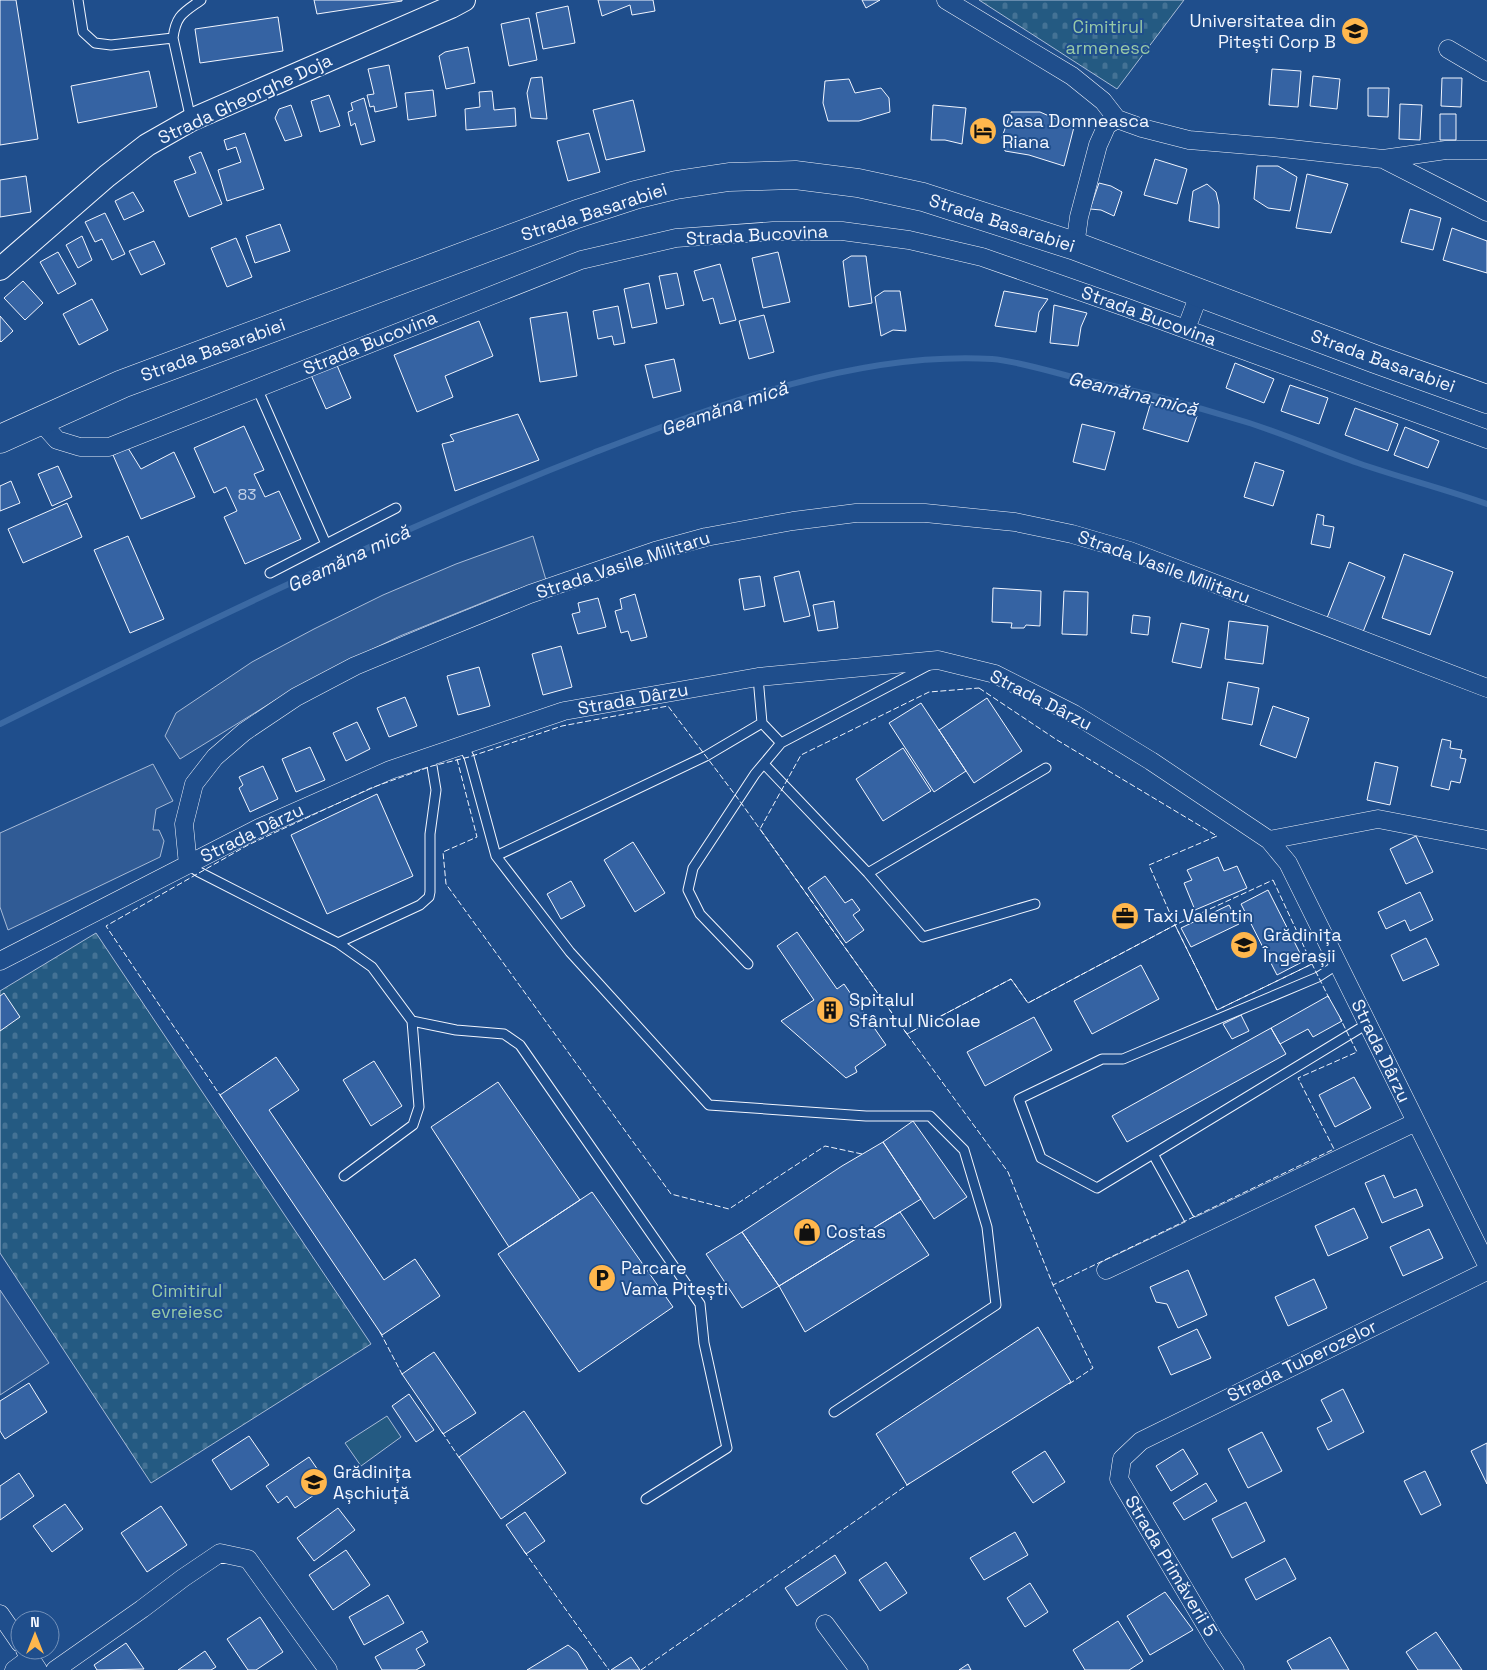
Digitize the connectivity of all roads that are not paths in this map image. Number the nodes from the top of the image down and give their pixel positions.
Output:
1 (78, 0) edge
2 (201, 0) edge
3 (464, 0) edge
4 (946, 0) edge
5 (173, 38) junction
6 (1448, 49) dead end
7 (1487, 72) edge
8 (1117, 119) junction
9 (191, 120) junction
10 (1487, 150) edge
11 (1383, 159) junction
12 (1487, 212) edge
13 (1075, 246) junction
14 (0, 269) edge
15 (1200, 292) junction
16 (1186, 329) junction
17 (257, 388) junction
18 (1487, 399) edge
19 (40, 421) junction
20 (0, 439) edge
21 (1487, 439) edge
22 (396, 508) dead end
23 (326, 544) junction
24 (270, 573) dead end
25 (938, 660) junction
26 (758, 677) junction
27 (1487, 688) edge
28 (762, 723) junction
29 (781, 743) junction
30 (463, 746) junction
31 (428, 756) junction
32 (764, 764) junction
33 (1046, 768) dead end
34 (1269, 840) junction
35 (1487, 840) edge
36 (496, 856) junction
37 (188, 864) junction
38 (868, 872) junction
39 (1035, 904) dead end
40 (338, 943) junction
41 (0, 960) edge
42 (748, 964) dead end
43 (1338, 964) junction
44 (412, 1021) junction
45 (1367, 1024) junction
46 (1416, 1122) junction
47 (1153, 1154) junction
48 (344, 1176) dead end
49 (1199, 1225) junction
50 (1487, 1265) edge
51 (1106, 1270) dead end
52 (1487, 1271) edge
53 (834, 1412) dead end
54 (1122, 1459) joint
55 (646, 1499) dead end
56 (0, 1614) edge
57 (826, 1624) dead end
58 (10, 1629) edge
59 (23, 1660) edge
60 (14, 1670) edge
61 (55, 1670) edge
62 (328, 1670) edge
63 (859, 1670) edge
64 (1235, 1670) edge

1 - 5 lane
2 - 5 lane
3 - 9 street, Strada Gheorghe Doja
4 - 8 street
5 - 9 lane
6 - 7 street
8 - 11 street
8 - 13 street
9 - 14 street, Strada Gheorghe Doja
10 - 11 street
11 - 12 street
13 - 15 main road, Strada Basarabiei
13 - 19 main road, Strada Basarabiei
15 - 16 street
15 - 18 main road, Strada Basarabiei
16 - 17 street, Strada Bucovina
16 - 21 street, Strada Bucovina
17 - 19 street, Strada Bucovina
17 - 23 lane
19 - 20 main road, Strada Basarabiei
22 - 23 lane
23 - 24 lane
25 - 26 street, Strada Dârzu
25 - 29 lane
25 - 34 street, Strada Dârzu
26 - 28 lane
26 - 30 street, Strada Dârzu
27 - 37 street, Strada Vasile Militaru
28 - 29 lane
28 - 36 lane
29 - 32 lane
30 - 31 street, Strada Dârzu
30 - 36 lane
31 - 37 street, Strada Dârzu
31 - 40 lane
32 - 38 lane
32 - 42 lane
33 - 38 lane
34 - 35 street
34 - 43 street, Strada Dârzu
36 - 53 lane
37 - 40 lane
37 - 41 street, Strada Dârzu
38 - 39 lane
40 - 44 lane
43 - 45 street, Strada Dârzu
43 - 47 lane
44 - 48 lane
44 - 55 lane
45 - 46 street, Strada Dârzu
45 - 47 lane
46 - 49 street
46 - 50 street, Strada Dârzu
47 - 49 lane
49 - 51 street
52 - 54 street, Strada Tuberozelor
54 - 64 street, Strada Primăverii 5
56 - 58 street
57 - 63 street
59 - 60 street
61 - 62 street

